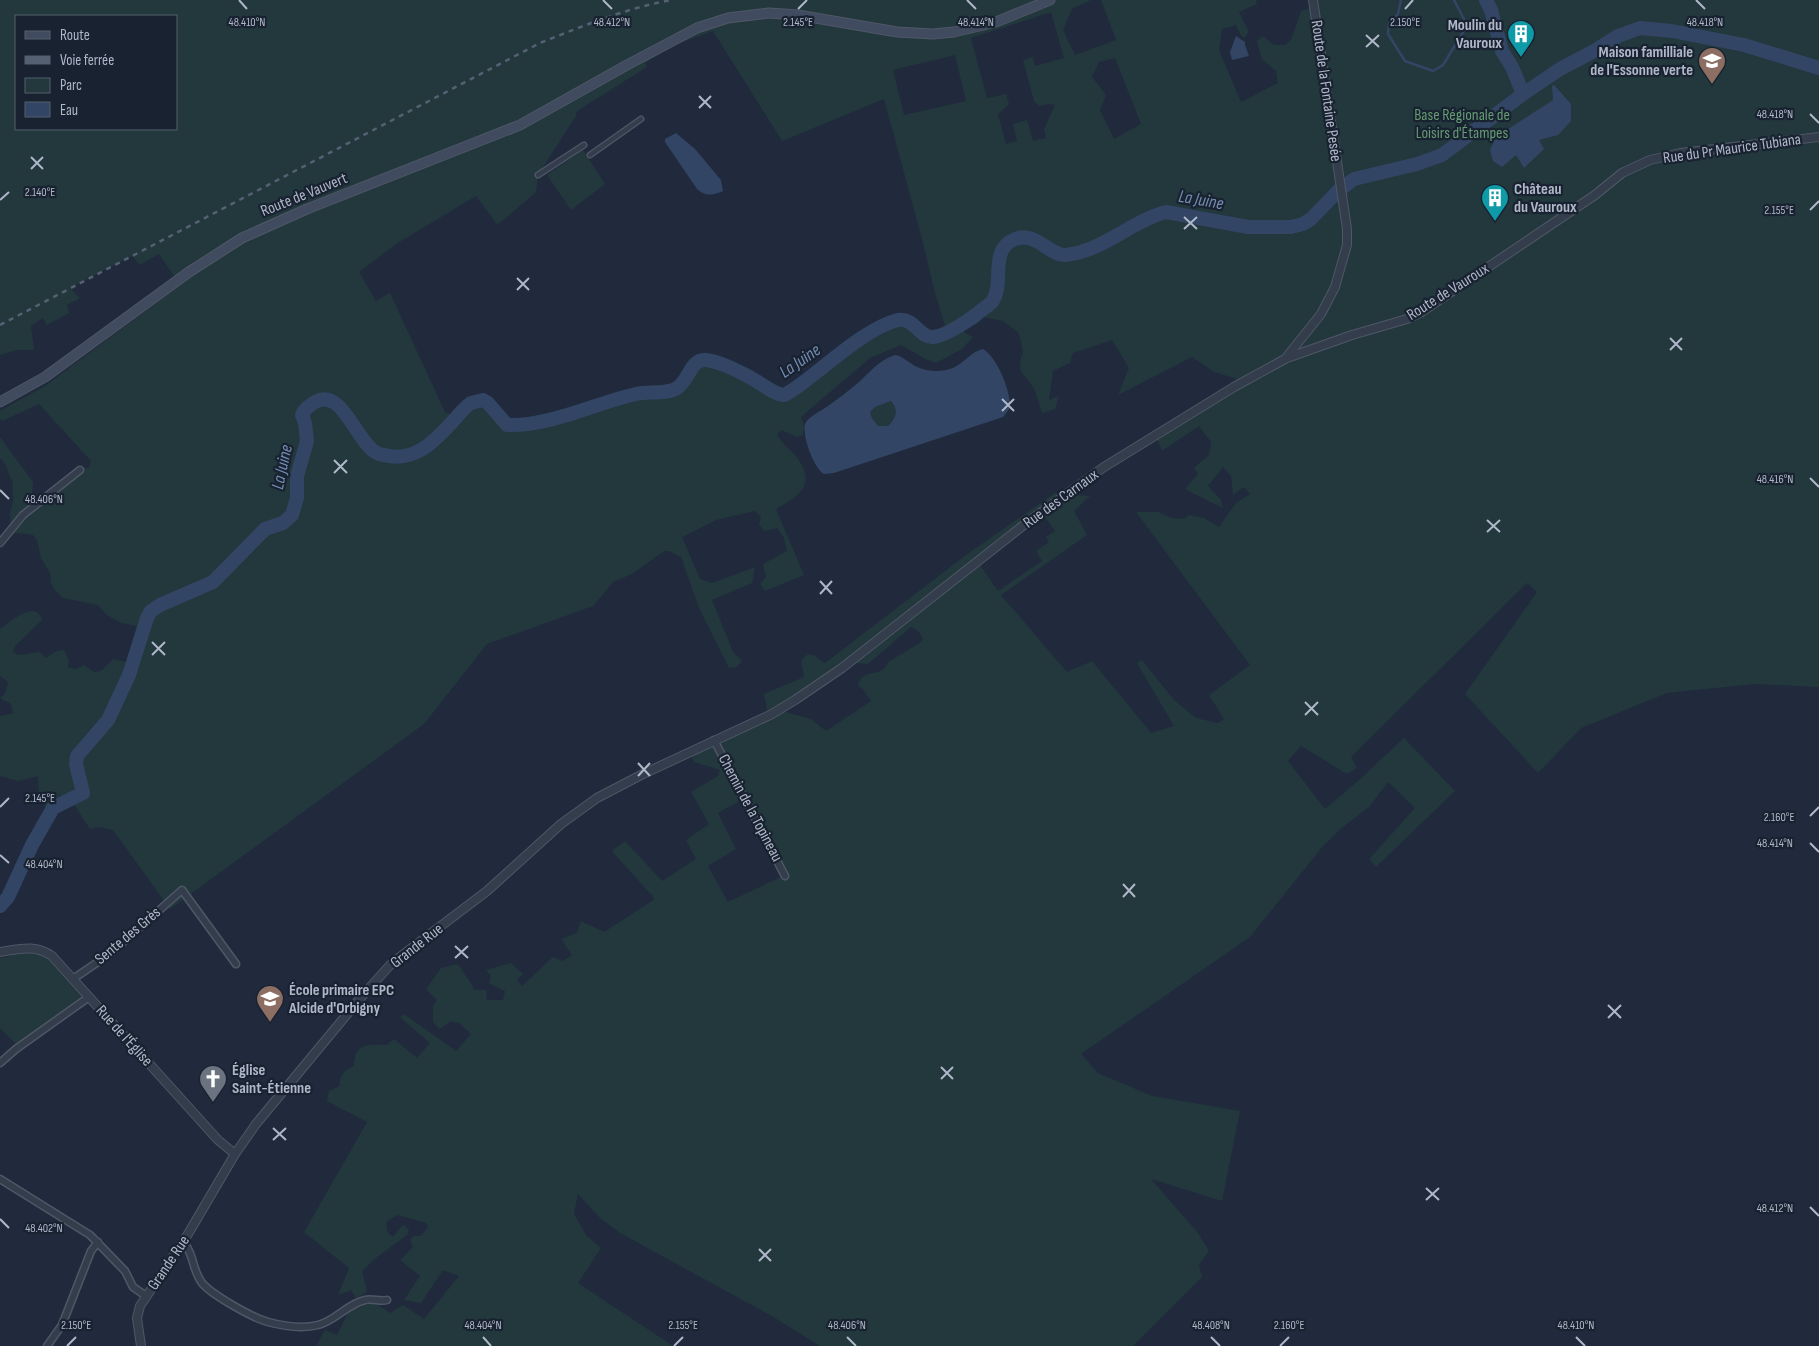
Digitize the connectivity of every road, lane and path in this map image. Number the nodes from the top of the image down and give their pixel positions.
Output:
1 (1050, 0) edge
2 (1313, 0) edge
3 (641, 119) dead end
4 (1819, 137) edge
5 (584, 145) dead end
6 (590, 155) dead end
7 (538, 175) dead end
8 (1595, 195) joint
9 (1342, 202) joint
10 (1285, 359) junction
11 (0, 402) edge
12 (80, 470) dead end
13 (0, 543) edge
14 (714, 740) junction
15 (699, 748) joint
16 (785, 876) dead end
17 (0, 952) edge
18 (236, 964) dead end
19 (73, 979) junction
20 (89, 997) junction
21 (0, 1063) edge
22 (235, 1154) junction
23 (0, 1179) edge
24 (98, 1242) junction
25 (183, 1242) junction
26 (146, 1296) junction
27 (387, 1300) dead end
28 (47, 1346) edge
29 (141, 1346) edge

1 - 11 main road, Route de Vauvert
2 - 9 street, Route de la Fontaine Pesée
3 - 6 street
4 - 8 street, Rue du Pr Maurice Tubiana
5 - 7 street
8 - 10 street, Route de Vauroux
9 - 10 street, Rue des Carnaux
10 - 14 street, Rue des Carnaux
12 - 13 street
14 - 15 street, Rue des Carnaux
14 - 16 street, Chemin de la Topineau
15 - 22 street, Grande Rue
17 - 19 street, Rue de l'Église
18 - 19 street, Sente des Grès
19 - 20 street, Rue de l'Église
20 - 21 street
20 - 22 street, Rue de l'Église
22 - 25 street, Grande Rue
23 - 24 street
24 - 26 street
24 - 28 street
25 - 26 street, Grande Rue
25 - 27 street
26 - 29 street, Grande Rue

